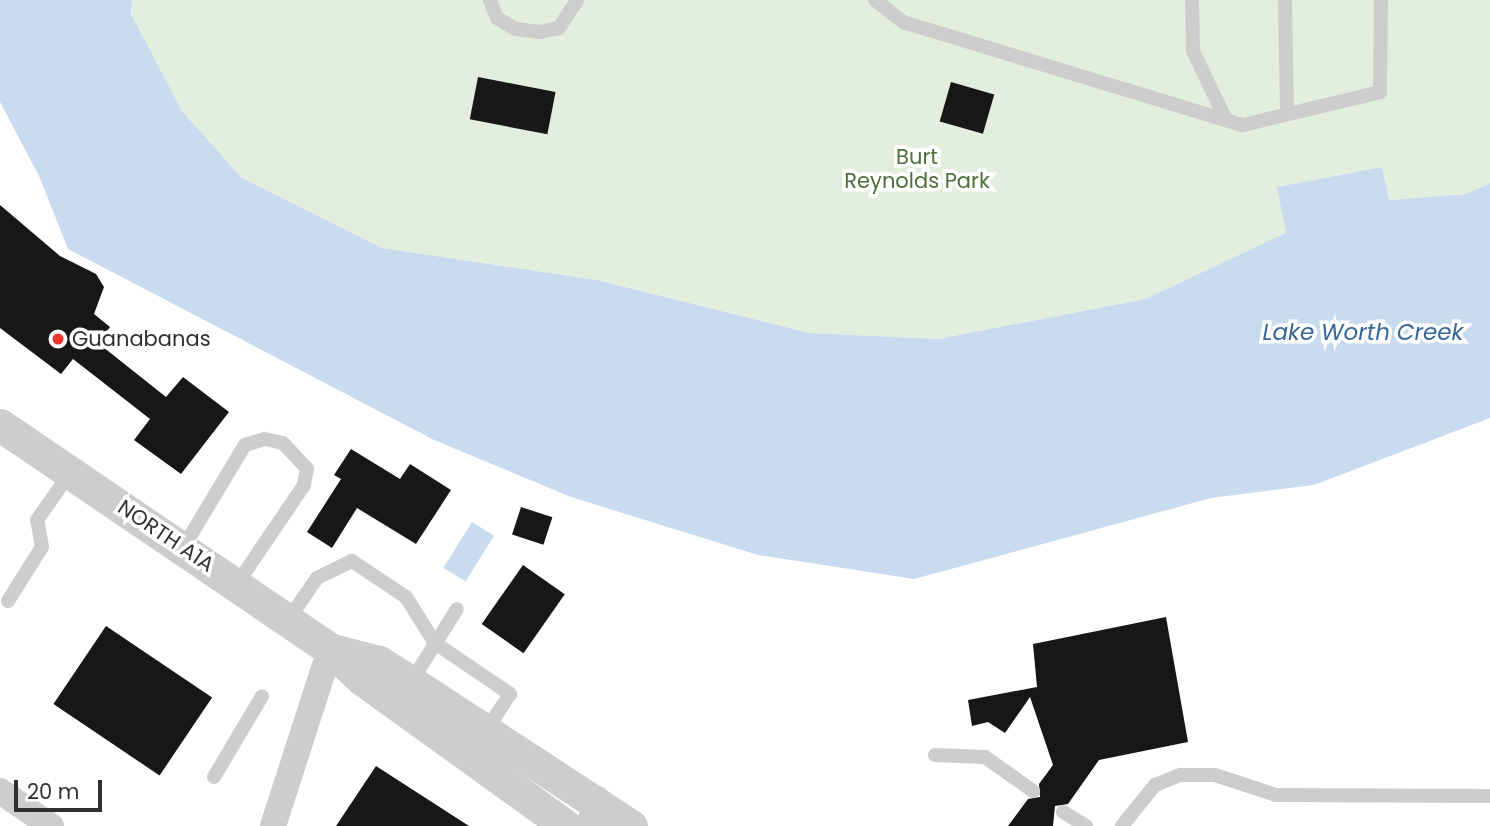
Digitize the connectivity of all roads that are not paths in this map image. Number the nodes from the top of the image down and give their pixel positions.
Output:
1 (489, 0) edge
2 (577, 0) edge
3 (875, 0) edge
4 (1192, 0) edge
5 (1285, 0) edge
6 (1381, 0) edge
7 (1287, 114) junction
8 (1226, 120) junction
9 (0, 425) edge
10 (70, 473) junction
11 (183, 548) junction
12 (237, 584) junction
13 (8, 601) dead end
14 (457, 609) dead end
15 (288, 620) junction
16 (435, 643) junction
17 (330, 649) junction
18 (411, 682) junction
19 (262, 696) dead end
20 (487, 730) junction
21 (934, 755) dead end
22 (214, 777) dead end
23 (0, 791) edge
24 (1033, 791) dead end
25 (1490, 796) edge
26 (1063, 811) dead end
27 (593, 813) edge
28 (51, 826) edge
29 (273, 826) edge
30 (566, 826) edge
31 (631, 826) edge
32 (1086, 826) edge
33 (1122, 826) edge

1 - 2 lane
3 - 8 lane
4 - 8 lane
5 - 7 lane
6 - 7 lane
7 - 8 lane
9 - 10 street, NORTH A1A
10 - 11 street, NORTH A1A
10 - 13 lane
11 - 12 street, NORTH A1A
11 - 12 lane
12 - 15 street, NORTH A1A
14 - 16 lane
15 - 16 lane
15 - 17 street, NORTH A1A
16 - 18 lane
16 - 20 lane
17 - 18 street, NORTH A1A
17 - 29 street
17 - 30 street, NORTH A1A
18 - 20 street, NORTH A1A
19 - 22 lane
20 - 27 street, NORTH A1A
21 - 24 lane
23 - 28 street
25 - 33 lane
26 - 32 lane
27 - 31 street, NORTH A1A

